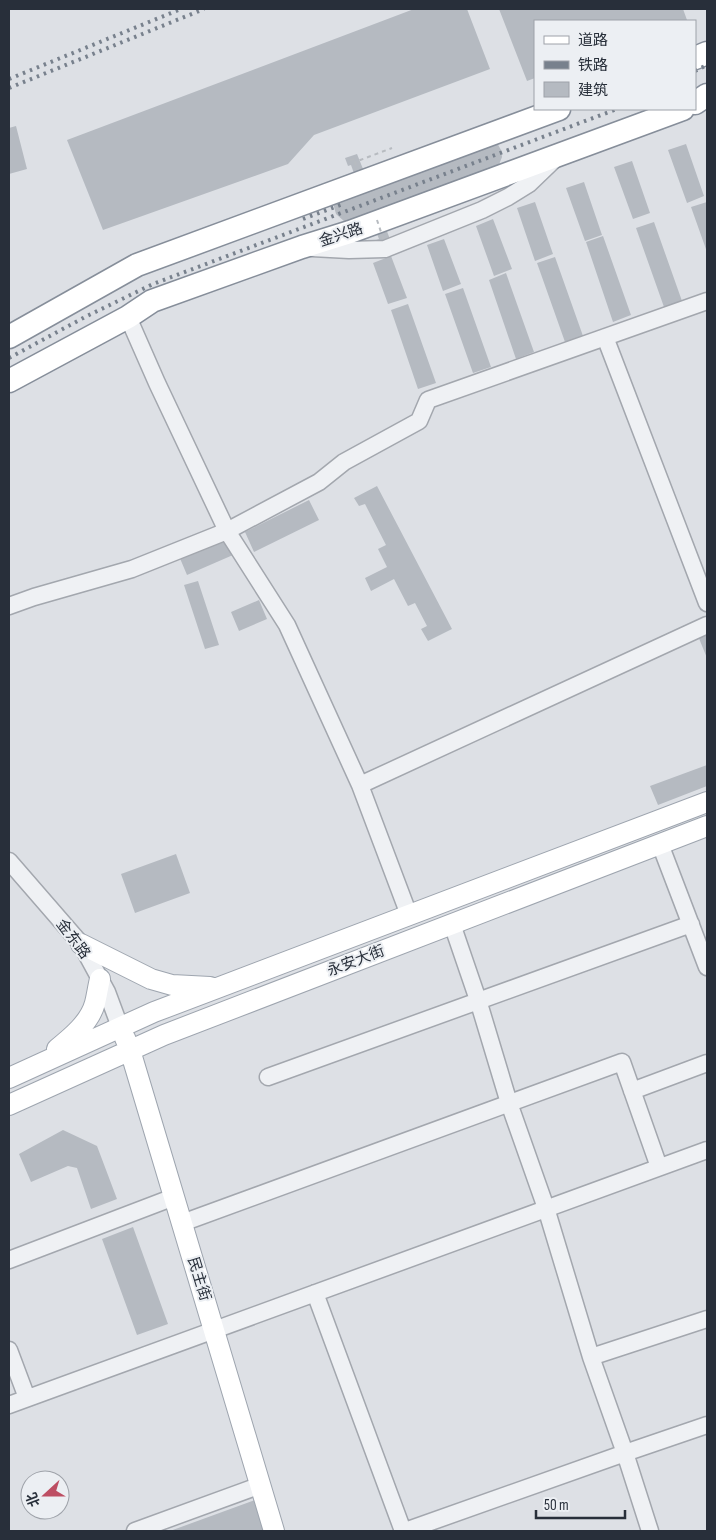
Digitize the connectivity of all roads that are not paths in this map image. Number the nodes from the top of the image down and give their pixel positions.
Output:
1 (707, 95) edge
2 (696, 102) edge
3 (556, 110) edge
4 (680, 110) edge
5 (707, 301) edge
6 (128, 316) junction
7 (9, 337) edge
8 (605, 337) junction
9 (9, 381) edge
10 (227, 531) junction
11 (707, 603) edge
12 (9, 606) edge
13 (707, 625) edge
14 (360, 785) junction
15 (707, 802) edge
16 (707, 826) edge
17 (660, 844) junction
18 (9, 861) edge
19 (409, 915) junction
20 (452, 924) junction
21 (691, 924) junction
22 (81, 944) junction
23 (707, 967) edge
24 (100, 979) junction
25 (219, 987) junction
26 (478, 1000) junction
27 (120, 1027) junction
28 (130, 1050) junction
29 (707, 1063) edge
30 (35, 1066) junction
31 (268, 1077) dead end
32 (9, 1078) edge
33 (632, 1091) junction
34 (509, 1103) junction
35 (9, 1105) edge
36 (707, 1150) edge
37 (659, 1167) junction
38 (174, 1197) junction
39 (546, 1208) junction
40 (182, 1223) junction
41 (9, 1260) edge
42 (315, 1293) junction
43 (707, 1319) edge
44 (214, 1330) junction
45 (9, 1350) edge
46 (591, 1356) junction
47 (27, 1398) junction
48 (9, 1404) edge
49 (707, 1425) edge
50 (625, 1453) junction
51 (260, 1485) junction
52 (135, 1531) edge
53 (274, 1531) edge
54 (404, 1531) edge
55 (650, 1531) edge

1 - 2 highway
3 - 7 highway
4 - 6 highway, 金兴路
5 - 8 street
6 - 9 highway, 金兴路
6 - 10 street
8 - 10 street
8 - 11 street
10 - 12 street
10 - 14 street
13 - 14 street
14 - 19 street
15 - 19 main road, 永安大街
16 - 17 main road, 永安大街
17 - 20 main road, 永安大街
17 - 21 street
18 - 22 street, 金东路
19 - 25 main road, 永安大街
20 - 26 street
20 - 28 main road, 永安大街
21 - 23 street
21 - 26 street
22 - 24 street, 金东路
22 - 25 main road
24 - 27 street, 金东路
24 - 30 main road
25 - 27 main road, 永安大街
26 - 31 street
26 - 34 street
27 - 28 main road, 民主街
27 - 30 main road, 永安大街
28 - 35 main road, 永安大街
28 - 38 main road, 民主街
29 - 33 street
30 - 32 main road, 永安大街
33 - 34 street
33 - 37 street
34 - 39 street
34 - 40 street
36 - 37 street
37 - 39 street
38 - 40 main road, 民主街
38 - 41 street
39 - 42 street
39 - 46 street
40 - 44 main road, 民主街
42 - 44 street
42 - 54 street
43 - 46 street
44 - 47 street
44 - 51 main road, 民主街
45 - 47 street
46 - 50 street
47 - 48 street
49 - 50 street
50 - 54 street
50 - 55 street
51 - 52 street
51 - 53 main road, 民主街

